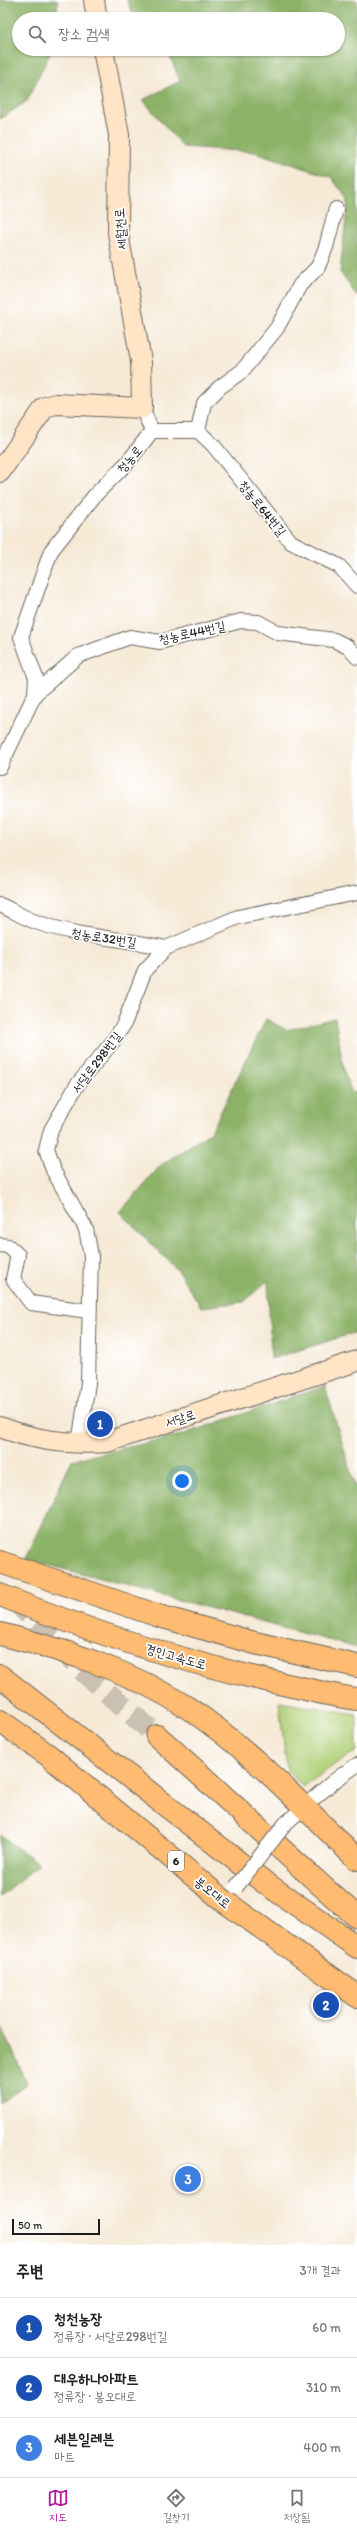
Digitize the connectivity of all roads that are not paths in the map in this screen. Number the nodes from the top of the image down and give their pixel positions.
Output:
1 (94, 0) edge
2 (96, 12) edge
3 (104, 56) edge
4 (336, 209) dead end
5 (142, 408) junction
6 (152, 431) junction
7 (198, 431) junction
8 (0, 472) edge
9 (357, 586) edge
10 (357, 657) edge
11 (35, 694) junction
12 (0, 767) edge
13 (357, 893) edge
14 (0, 905) edge
15 (166, 948) junction
16 (0, 1245) edge
17 (88, 1311) junction
18 (357, 1361) edge
19 (0, 1427) edge
20 (79, 1444) junction
21 (0, 1562) edge
22 (0, 1595) edge
23 (0, 1634) edge
24 (357, 1666) edge
25 (0, 1676) edge
26 (357, 1699) edge
27 (0, 1721) edge
28 (157, 1736) tunnel mouth
29 (357, 1765) edge
30 (143, 1787) junction
31 (305, 1808) junction
32 (357, 1859) edge
33 (230, 1894) junction
34 (357, 1917) edge
35 (357, 1947) edge
36 (357, 1961) edge
37 (357, 1996) edge

1 - 2 street
3 - 5 street, 세월천로
4 - 7 street
5 - 6 street, 세월천로
5 - 8 street
6 - 7 street
6 - 11 street, 청농로
7 - 9 street, 청농로64번길
10 - 11 street, 청농로44번길
11 - 12 street, 청농로
13 - 15 street, 서달로298번길
14 - 15 street, 청농로32번길
15 - 17 street, 서달로298번길
16 - 17 street
17 - 20 street, 서달로298번길
18 - 20 street, 서달로
19 - 20 street, 서달로
21 - 24 main road
22 - 26 main road, 경인고속도로
23 - 31 main road
25 - 30 main road
27 - 33 main road, 봉오대로 / 6
28 - 34 main road
29 - 31 street
30 - 35 main road
30 - 36 main road
31 - 32 main road
31 - 33 street, bridge
33 - 37 main road, 봉오대로 / 6

